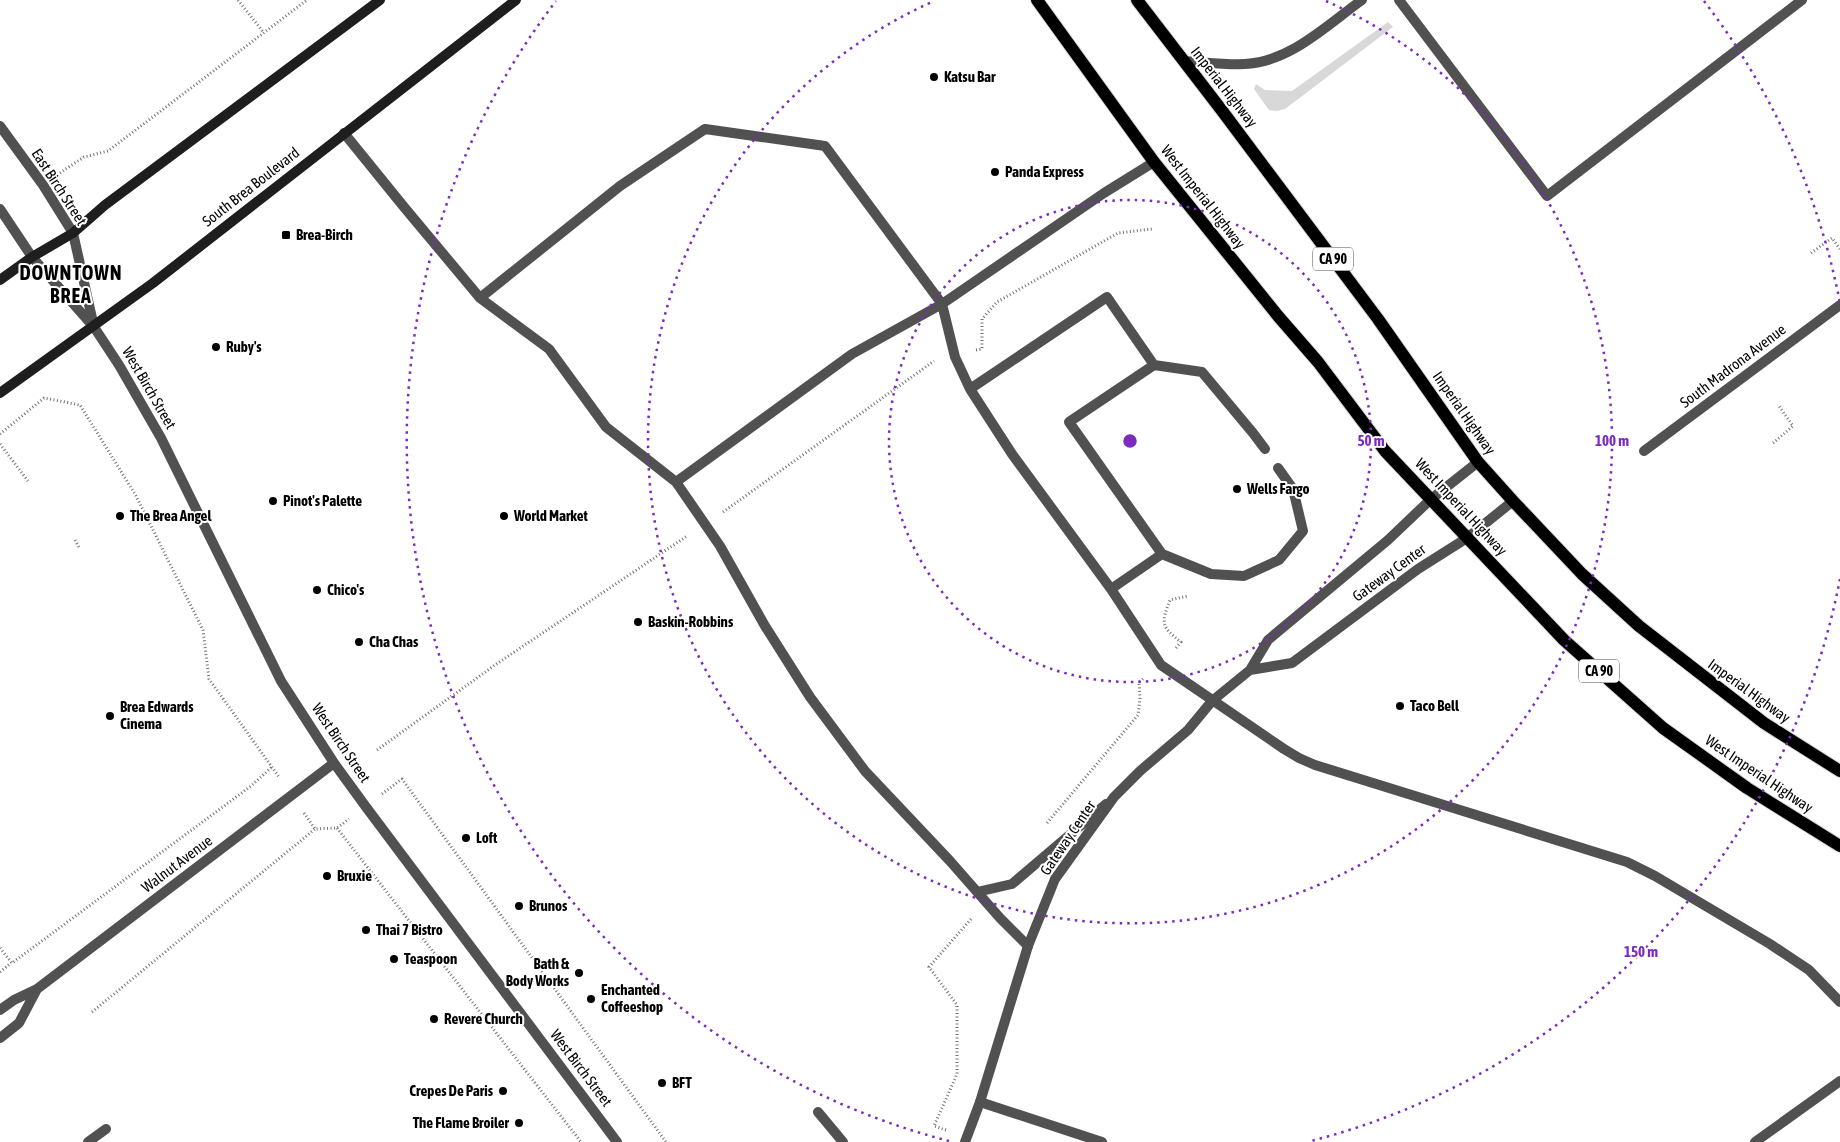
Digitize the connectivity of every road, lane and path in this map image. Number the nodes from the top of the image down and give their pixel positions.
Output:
1 (238, 0) edge
2 (307, 0) edge
3 (380, 0) edge
4 (516, 0) edge
5 (1037, 0) edge
6 (1137, 0) edge
7 (1362, 0) edge
8 (1399, 0) edge
9 (1802, 0) edge
10 (264, 33) junction
11 (1183, 61) junction
12 (0, 126) edge
13 (344, 133) junction
14 (1154, 162) junction
15 (43, 185) junction
16 (0, 208) edge
17 (1152, 229) dead end
18 (73, 233) junction
19 (1840, 250) edge
20 (1811, 253) dead end
21 (32, 257) junction
22 (0, 280) edge
23 (480, 298) junction
24 (942, 304) junction
25 (1840, 305) edge
26 (94, 327) junction
27 (954, 357) junction
28 (1154, 365) junction
29 (970, 389) junction
30 (0, 393) edge
31 (1779, 406) dead end
32 (0, 434) edge
33 (1773, 443) dead end
34 (0, 444) edge
35 (1264, 449) dead end
36 (1644, 451) dead end
37 (1478, 462) junction
38 (1278, 468) dead end
39 (28, 481) dead end
40 (676, 482) junction
41 (1430, 500) junction
42 (1513, 501) junction
43 (706, 524) junction
44 (1467, 538) junction
45 (75, 540) dead end
46 (80, 549) dead end
47 (1162, 554) junction
48 (1111, 589) junction
49 (1250, 670) junction
50 (1212, 701) junction
51 (377, 750) dead end
52 (334, 763) junction
53 (272, 767) junction
54 (1840, 771) edge
55 (250, 781) dead end
56 (251, 786) junction
57 (292, 795) junction
58 (1114, 797) junction
59 (366, 807) junction
60 (337, 828) junction
61 (315, 829) junction
62 (1840, 846) edge
63 (977, 892) junction
64 (1028, 946) junction
65 (0, 948) edge
66 (12, 963) junction
67 (0, 972) edge
68 (37, 989) junction
69 (1840, 1002) edge
70 (0, 1010) edge
71 (92, 1012) dead end
72 (0, 1038) edge
73 (1840, 1081) edge
74 (980, 1102) junction
75 (818, 1112) dead end
76 (106, 1129) dead end
77 (88, 1142) edge
78 (581, 1142) edge
79 (617, 1142) edge
80 (666, 1142) edge
81 (843, 1142) edge
82 (965, 1142) edge
83 (1102, 1142) edge
84 (1755, 1142) edge

1 - 10 path
2 - 10 path
3 - 18 main road
4 - 13 main road, South Brea Boulevard
5 - 14 main road, West Imperial Highway / CA 90
6 - 11 main road, Imperial Highway / CA 90
7 - 11 street
8 - 9 street
10 - 15 path
11 - 37 main road, Imperial Highway / CA 90
12 - 15 street, East Birch Street
13 - 23 street
13 - 26 main road, South Brea Boulevard
14 - 24 street
14 - 41 main road, West Imperial Highway / CA 90
15 - 18 street, East Birch Street
16 - 21 street
17 - 27 path
18 - 21 main road
18 - 26 street, East Birch Street
19 - 20 path
21 - 22 main road
21 - 26 street
23 - 24 street
23 - 40 street
24 - 27 street
24 - 40 street
25 - 36 street, South Madrona Avenue
26 - 30 main road, South Brea Boulevard
26 - 52 street, West Birch Street
27 - 29 street
27 - 43 path
28 - 29 street
28 - 35 street
28 - 47 street
29 - 48 street
31 - 33 path
32 - 53 path
34 - 39 path
37 - 41 street, Gateway Center
37 - 42 main road, Imperial Highway / CA 90
38 - 47 street
40 - 43 street
41 - 44 main road, West Imperial Highway / CA 90
41 - 49 street, Gateway Center
42 - 44 street, Gateway Center
42 - 54 main road, Imperial Highway / CA 90
43 - 51 path
43 - 63 street
44 - 49 street, Gateway Center
44 - 62 main road, West Imperial Highway / CA 90
45 - 46 path
47 - 48 street
48 - 50 street
49 - 50 street, Gateway Center
50 - 58 street, Gateway Center
50 - 69 street
52 - 57 street, Walnut Avenue
52 - 59 street, West Birch Street
53 - 56 path
53 - 57 path
55 - 56 path
56 - 66 path
57 - 61 path
57 - 68 street, Walnut Avenue
58 - 63 street
58 - 64 street, Gateway Center
59 - 60 path
59 - 79 street, West Birch Street
59 - 80 path
60 - 61 path
60 - 78 path
61 - 71 path
63 - 64 street
64 - 74 street, Gateway Center
65 - 66 path
66 - 67 path
68 - 70 street, Walnut Avenue
68 - 72 street, Walnut Avenue
73 - 84 street
74 - 82 street
74 - 83 street
75 - 81 street
76 - 77 street

